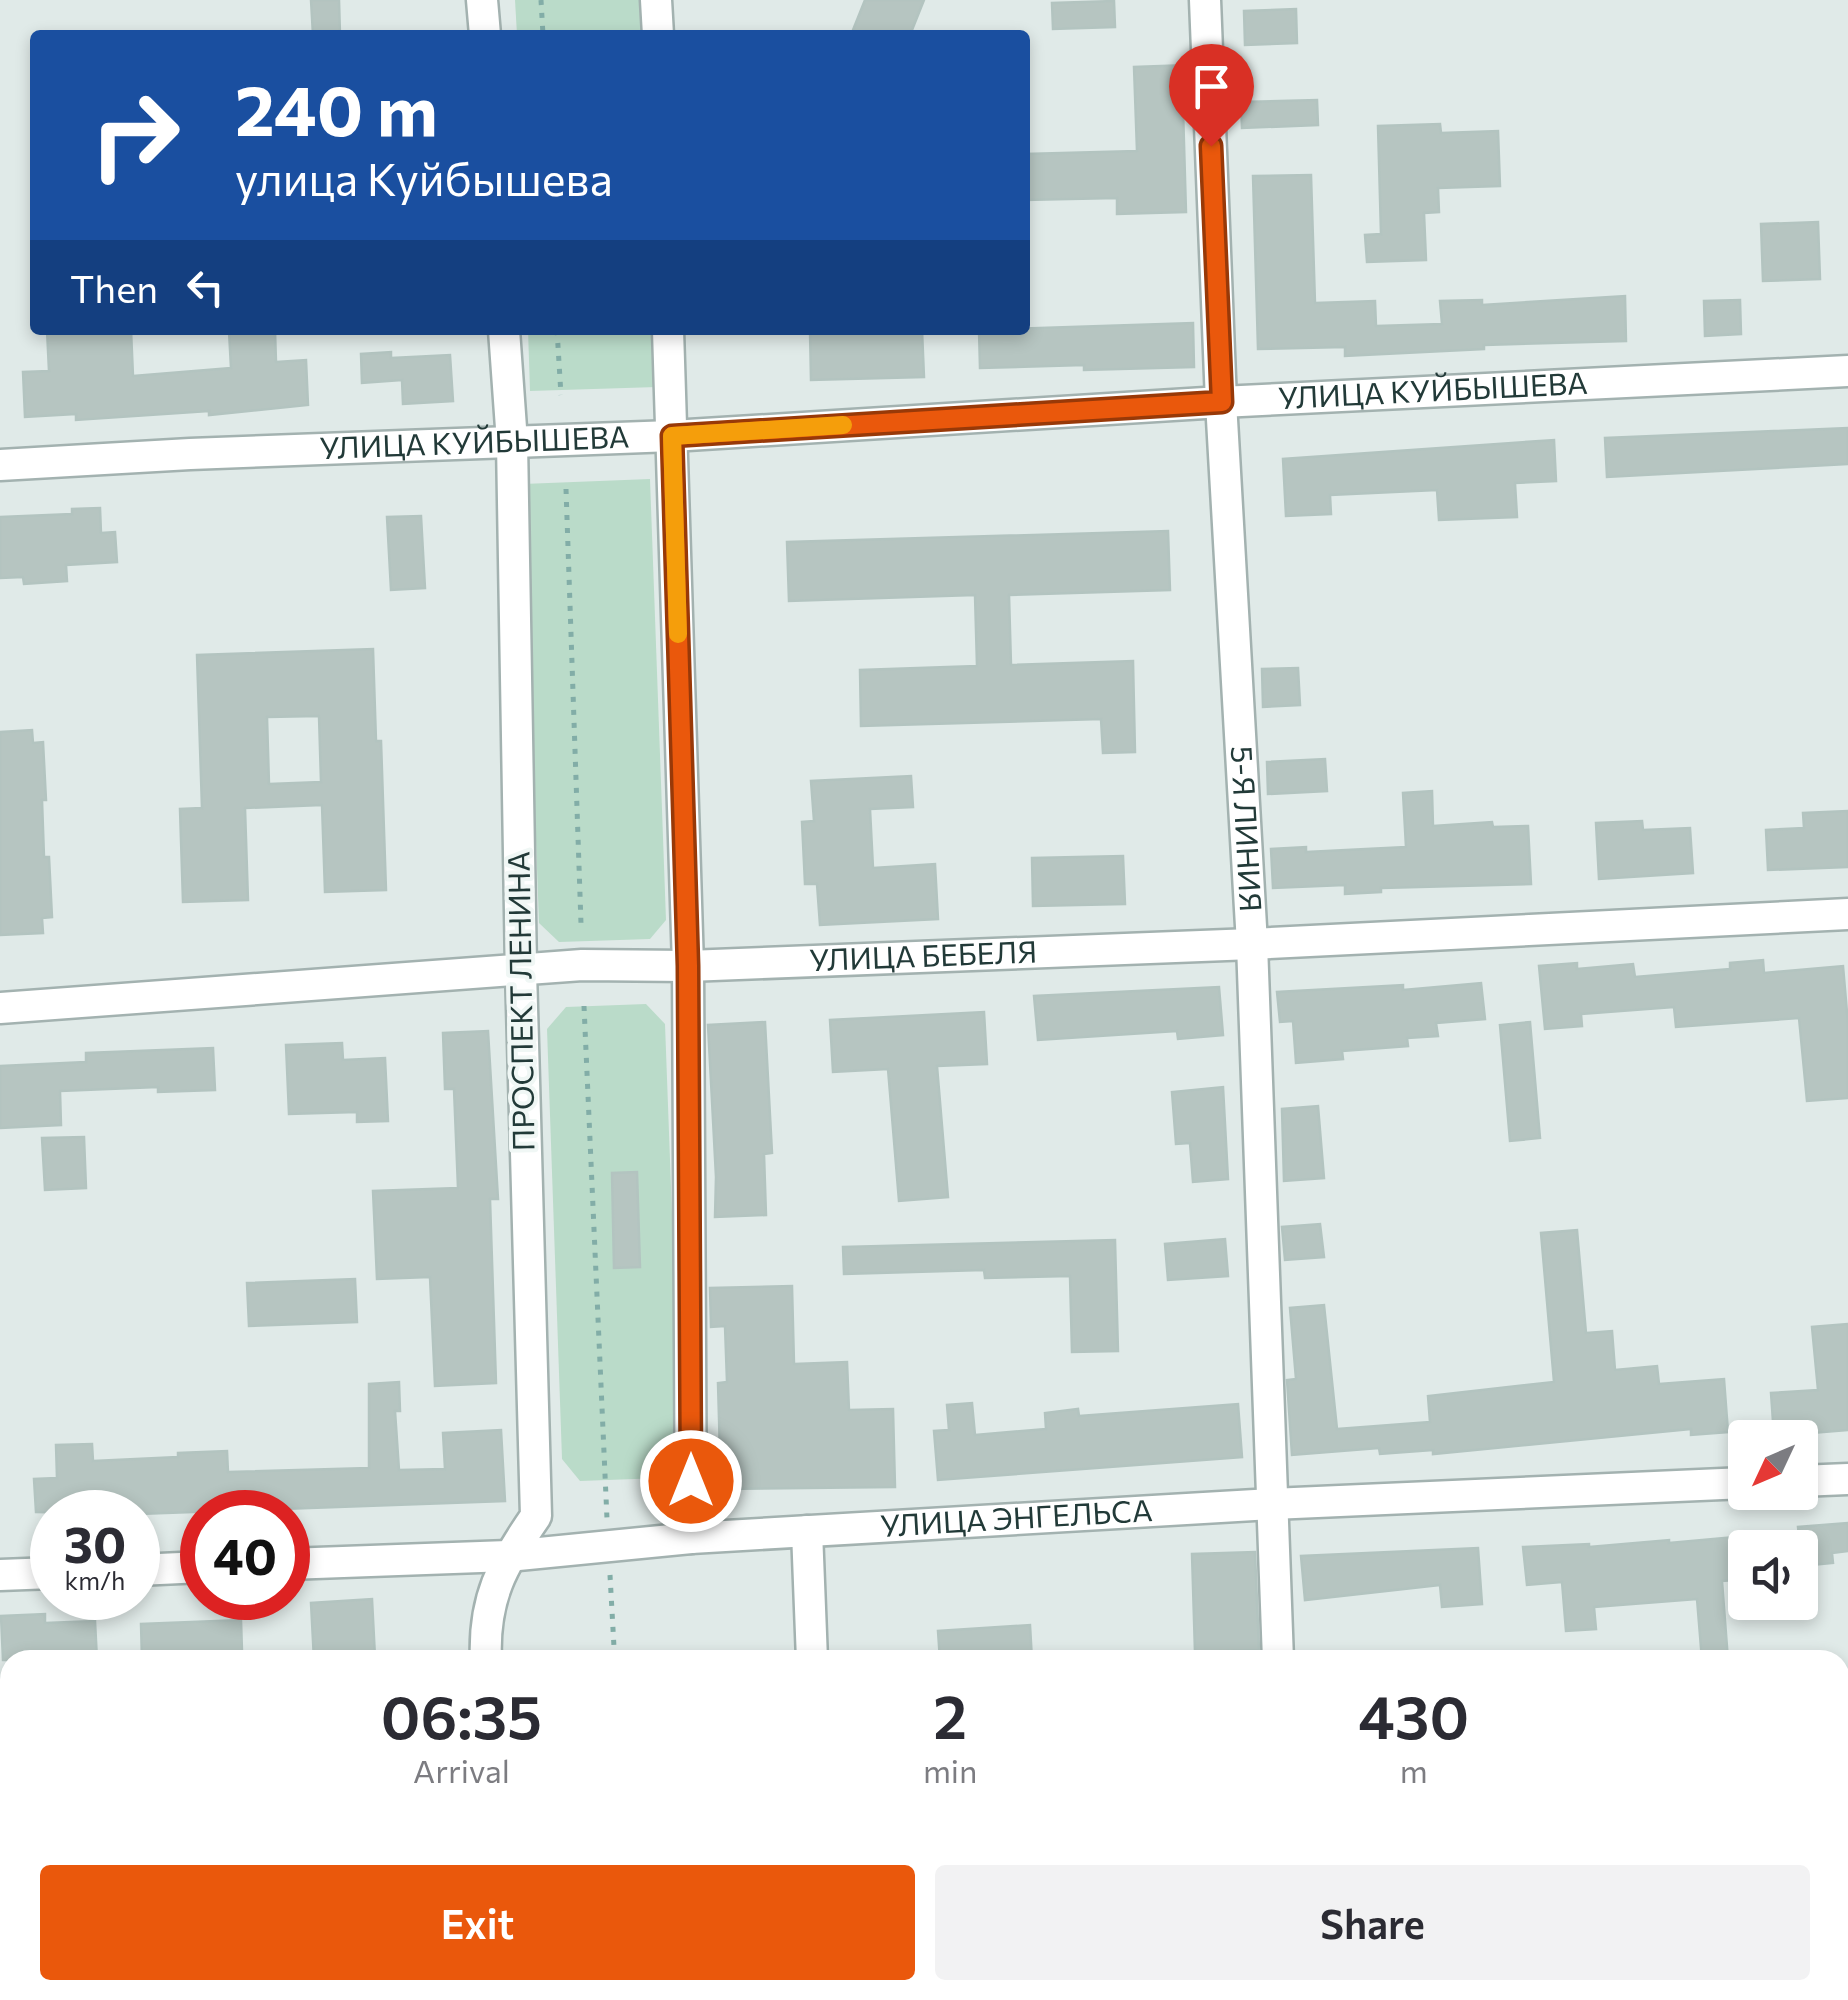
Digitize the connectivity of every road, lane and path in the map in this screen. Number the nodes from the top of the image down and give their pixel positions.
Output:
1 (482, 0) edge
2 (541, 0) edge
3 (656, 0) edge
4 (1205, 0) edge
5 (484, 30) edge
6 (544, 30) edge
7 (658, 30) edge
8 (504, 335) edge
9 (557, 335) edge
10 (668, 335) edge
11 (1848, 371) edge
12 (561, 395) dead end
13 (1222, 402) junction
14 (672, 436) junction
15 (512, 442) junction
16 (0, 465) edge
17 (566, 489) dead end
18 (1848, 914) edge
19 (581, 924) dead end
20 (1252, 944) junction
21 (688, 966) junction
22 (520, 971) junction
23 (584, 1006) dead end
24 (0, 1008) edge
25 (1848, 1478) edge
26 (1818, 1480) edge
27 (1728, 1484) edge
28 (1272, 1504) junction
29 (807, 1532) junction
30 (691, 1538) junction
31 (608, 1547) junction
32 (508, 1556) junction
33 (310, 1563) edge
34 (30, 1574) edge
35 (0, 1575) edge
36 (614, 1647) dead end
37 (485, 1650) edge
38 (812, 1650) edge
39 (1278, 1650) edge

1 - 5 street
2 - 6 path
3 - 7 street
4 - 13 street, 5-Я ЛИНИЯ
8 - 15 street, ПРОСПЕКТ ЛЕНИНА
9 - 12 path
10 - 14 street
11 - 13 street, УЛИЦА КУЙБЫШЕВА
13 - 14 street, УЛИЦА КУЙБЫШЕВА
13 - 20 street, 5-Я ЛИНИЯ
14 - 15 street, УЛИЦА КУЙБЫШЕВА
14 - 21 street
15 - 16 street, УЛИЦА КУЙБЫШЕВА
15 - 22 street, ПРОСПЕКТ ЛЕНИНА
17 - 19 path
18 - 20 street, УЛИЦА БЕБЕЛЯ
20 - 21 street, УЛИЦА БЕБЕЛЯ
20 - 28 street, 5-Я ЛИНИЯ
21 - 22 street, УЛИЦА БЕБЕЛЯ
21 - 30 street
22 - 24 street, УЛИЦА БЕБЕЛЯ
22 - 32 street, ПРОСПЕКТ ЛЕНИНА
23 - 31 path
25 - 26 street
27 - 28 street, УЛИЦА ЭНГЕЛЬСА
28 - 29 street, УЛИЦА ЭНГЕЛЬСА
28 - 39 street, 5-Я ЛИНИЯ
29 - 30 street, УЛИЦА ЭНГЕЛЬСА
29 - 38 street
30 - 31 street, УЛИЦА ЭНГЕЛЬСА
31 - 32 street, УЛИЦА ЭНГЕЛЬСА
31 - 36 path
32 - 33 street, УЛИЦА ЭНГЕЛЬСА
32 - 37 street, ПРОСПЕКТ ЛЕНИНА
34 - 35 street

